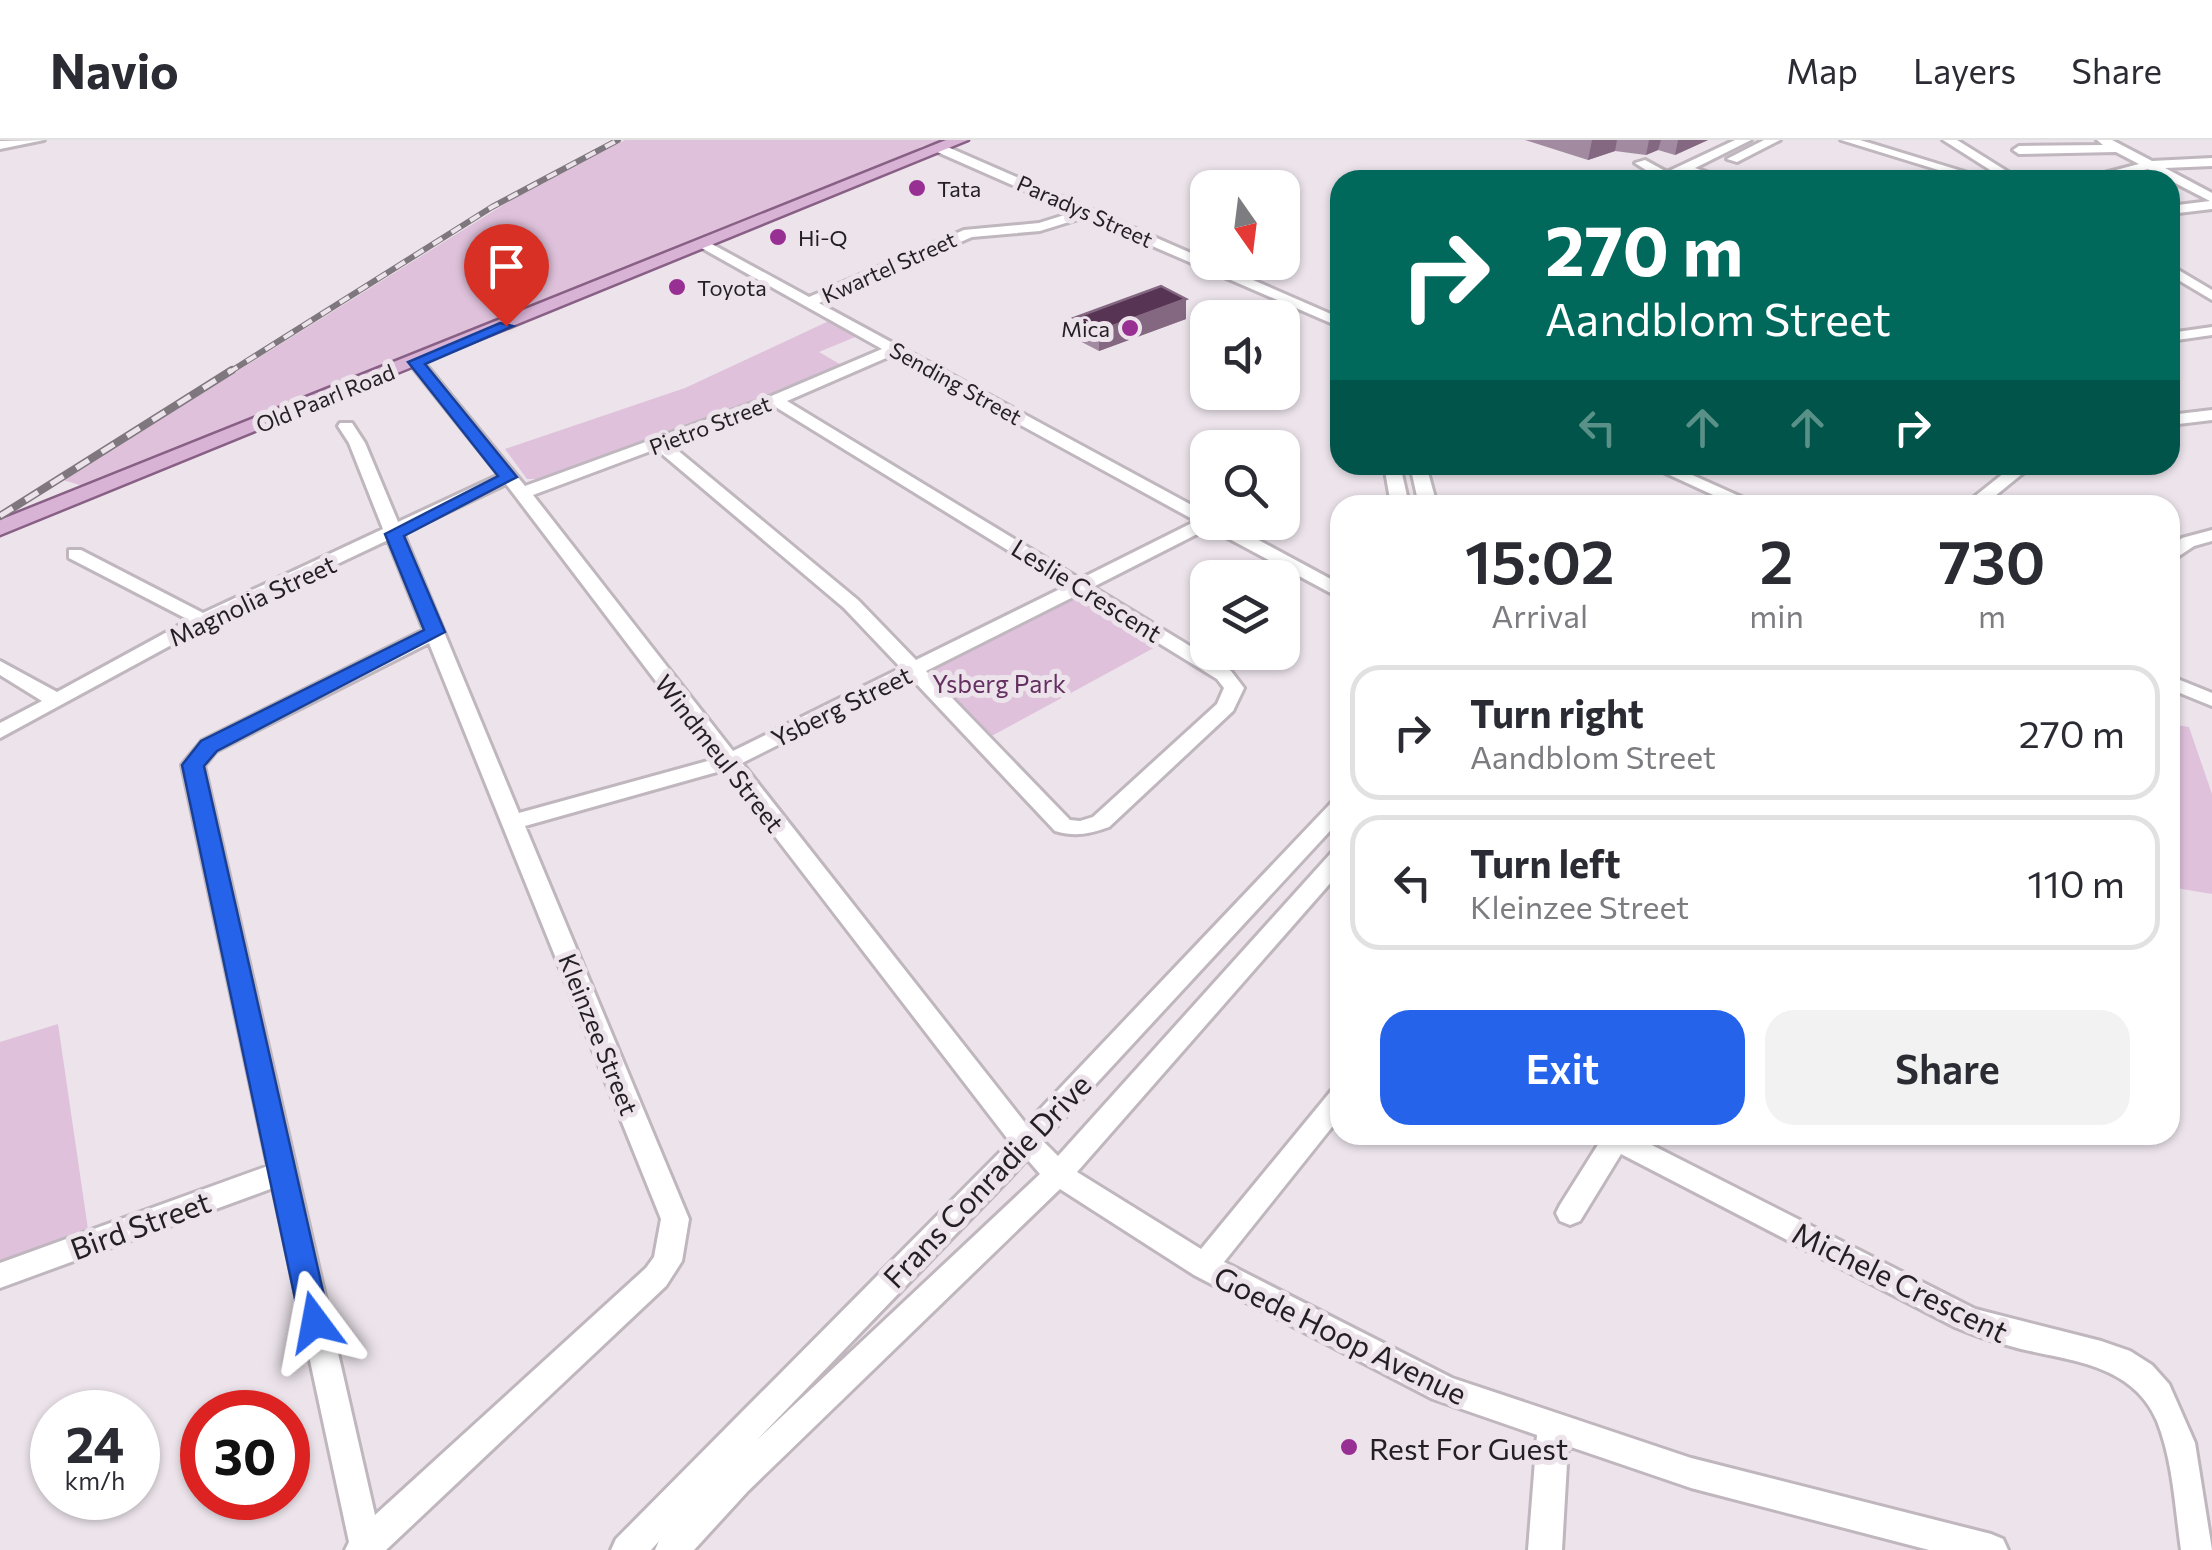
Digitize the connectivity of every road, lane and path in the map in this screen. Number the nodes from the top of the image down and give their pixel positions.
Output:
1 (38, 140) edge
2 (978, 140) edge
3 (1746, 140) edge
4 (1774, 140) edge
5 (1847, 140) edge
6 (1948, 140) edge
7 (1968, 140) edge
8 (2103, 140) edge
9 (0, 145) edge
10 (949, 147) edge
11 (2118, 148) junction
12 (2019, 150) dead end
13 (2212, 162) edge
14 (1641, 163) dead end
15 (2150, 165) junction
16 (1651, 170) edge
17 (1698, 170) edge
18 (1702, 170) edge
19 (1951, 170) edge
20 (1999, 170) edge
21 (2016, 170) edge
22 (2128, 170) edge
23 (2160, 170) edge
24 (2180, 181) edge
25 (2212, 201) edge
26 (2180, 208) edge
27 (1086, 212) junction
28 (705, 246) junction
29 (2180, 276) edge
30 (2180, 283) edge
31 (2212, 300) edge
32 (809, 302) junction
33 (1330, 319) edge
34 (2212, 332) edge
35 (2180, 336) edge
36 (895, 349) junction
37 (416, 362) junction
38 (774, 400) junction
39 (2208, 419) edge
40 (2180, 420) edge
41 (346, 426) dead end
42 (660, 444) junction
43 (1680, 475) edge
44 (2012, 475) edge
45 (508, 477) junction
46 (522, 493) junction
47 (1726, 495) edge
48 (1986, 495) edge
49 (1190, 512) edge
50 (0, 528) edge
51 (1190, 532) edge
52 (394, 534) junction
53 (2212, 535) edge
54 (1243, 540) edge
55 (2180, 549) edge
56 (75, 554) dead end
57 (1082, 586) junction
58 (1330, 587) edge
59 (203, 620) junction
60 (435, 632) junction
61 (0, 667) edge
62 (912, 671) junction
63 (2180, 686) edge
64 (55, 700) junction
65 (2212, 700) edge
66 (0, 732) edge
67 (728, 762) junction
68 (1330, 819) edge
69 (512, 822) junction
70 (1330, 868) edge
71 (1330, 1110) edge
72 (1024, 1143) junction
73 (1608, 1145) edge
74 (1628, 1145) edge
75 (280, 1173) junction
76 (1058, 1174) junction
77 (1570, 1213) dead end
78 (1204, 1266) junction
79 (0, 1276) edge
80 (1553, 1430) junction
81 (364, 1548) edge
82 (628, 1550) edge
83 (672, 1550) edge
84 (1545, 1550) edge
85 (1991, 1550) edge
86 (2198, 1550) edge

1 - 9 street
2 - 10 main road, Old Paarl Road
3 - 17 street
4 - 18 street
5 - 19 street
6 - 20 street
7 - 21 street
8 - 11 street
10 - 27 street, Paradys Street
10 - 28 main road, Old Paarl Road
11 - 12 street
11 - 15 street
13 - 15 street
14 - 16 street
15 - 22 street
15 - 23 street
24 - 25 street
25 - 26 street
27 - 32 street, Kwartel Street
27 - 33 street, Paradys Street
28 - 32 street, Sending Street
28 - 37 main road, Old Paarl Road
29 - 31 street
30 - 31 street
32 - 36 street, Sending Street
34 - 35 street
36 - 38 street, Pietro Street
36 - 49 street, Sending Street
37 - 45 street, Windmeul Street
37 - 50 main road, Old Paarl Road
38 - 42 street, Pietro Street
38 - 57 street, Leslie Crescent
39 - 40 street
41 - 52 street, Kleinzee Street
42 - 46 street, Pietro Street
42 - 62 street, Leslie Crescent
43 - 47 street
44 - 48 street
45 - 46 street, Windmeul Street
45 - 52 street, Magnolia Street
46 - 67 street, Windmeul Street
51 - 57 street, Ysberg Street
52 - 59 street, Magnolia Street
52 - 60 street, Kleinzee Street
53 - 55 street
54 - 58 street, Sending Street
56 - 59 street
57 - 62 street, Ysberg Street
57 - 62 street, Leslie Crescent
59 - 64 street, Magnolia Street
60 - 69 street, Kleinzee Street
60 - 75 street
61 - 64 street
62 - 67 street, Ysberg Street
63 - 65 street
64 - 66 street, Magnolia Street
67 - 69 street, Ysberg Street
67 - 72 street, Windmeul Street
68 - 72 street, Frans Conradie Drive
69 - 81 street, Kleinzee Street
70 - 76 street, Frans Conradie Drive
71 - 78 street
72 - 76 street, Windmeul Street
72 - 82 street, Frans Conradie Drive
73 - 77 street
74 - 86 street, Michele Crescent
75 - 79 street, Bird Street
75 - 81 street
76 - 78 street, Goede Hoop Avenue
76 - 83 street, Frans Conradie Drive
78 - 80 street, Goede Hoop Avenue
80 - 84 street
80 - 85 street, Goede Hoop Avenue

